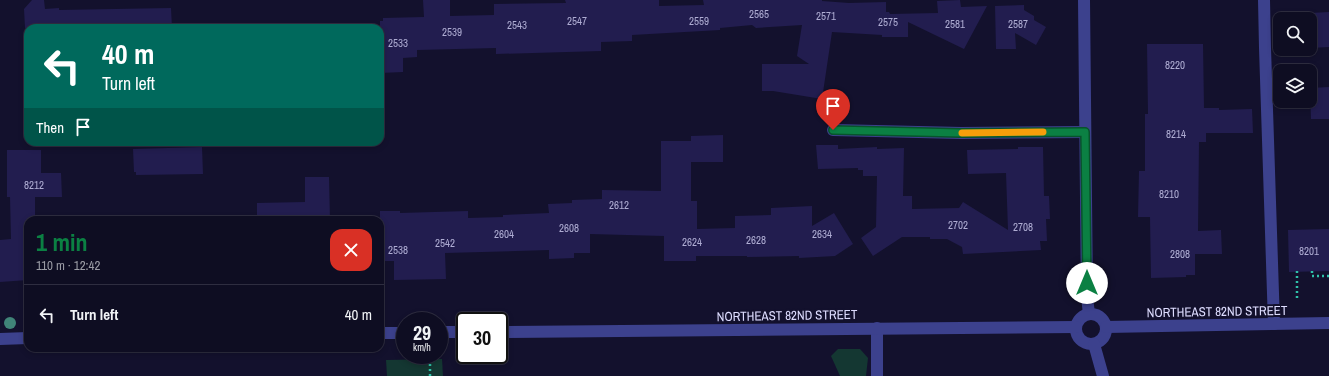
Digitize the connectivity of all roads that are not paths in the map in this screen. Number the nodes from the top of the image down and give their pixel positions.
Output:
1 (1084, 0) edge
2 (1264, 0) edge
3 (833, 130) dead end
4 (1085, 132) junction
5 (1089, 314) junction
6 (1274, 324) junction
7 (1329, 324) edge
8 (1106, 327) junction
9 (877, 328) junction
10 (1076, 328) junction
11 (508, 332) edge
12 (384, 333) edge
13 (396, 333) edge
14 (24, 338) edge
15 (0, 339) edge
16 (1094, 344) junction
17 (877, 376) edge
18 (1103, 376) edge

1 - 4 street
2 - 6 street
3 - 4 street
4 - 5 street
5 - 8 street
5 - 10 street
6 - 7 street, NORTHEAST 82ND STREET
6 - 8 street, NORTHEAST 82ND STREET
8 - 16 street
9 - 10 street, NORTHEAST 82ND STREET
9 - 11 street, NORTHEAST 82ND STREET
9 - 17 street
10 - 16 street
12 - 13 street
14 - 15 street
16 - 18 street

